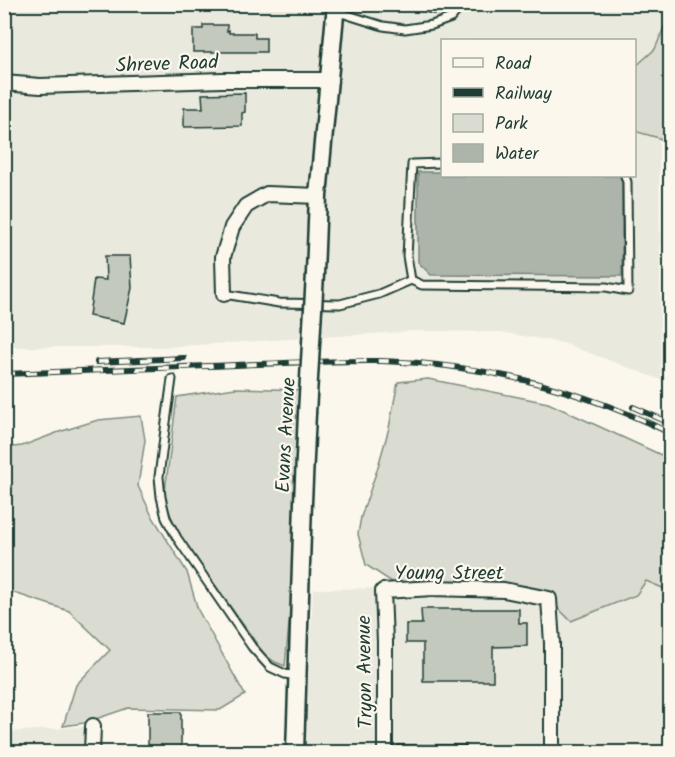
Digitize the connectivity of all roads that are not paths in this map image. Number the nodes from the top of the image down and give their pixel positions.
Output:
1 (463, 4) edge
2 (336, 8) edge
3 (330, 80) junction
4 (4, 83) edge
5 (441, 163) edge
6 (625, 177) edge
7 (318, 196) junction
8 (411, 280) junction
9 (224, 294) joint
10 (172, 379) dead end
11 (384, 591) joint
12 (297, 676) junction
13 (93, 726) dead end
14 (92, 753) edge
15 (295, 753) edge
16 (384, 753) edge
17 (552, 753) edge

1 - 2 lane
2 - 3 street, Evans Avenue
3 - 4 street, Shreve Road
3 - 7 street, Evans Avenue
5 - 8 lane
6 - 8 lane
7 - 9 street
7 - 12 street, Evans Avenue, bridge
8 - 9 lane
10 - 12 lane
11 - 16 street, Tryon Avenue
11 - 17 street, Young Street
12 - 15 street, Evans Avenue
13 - 14 street

